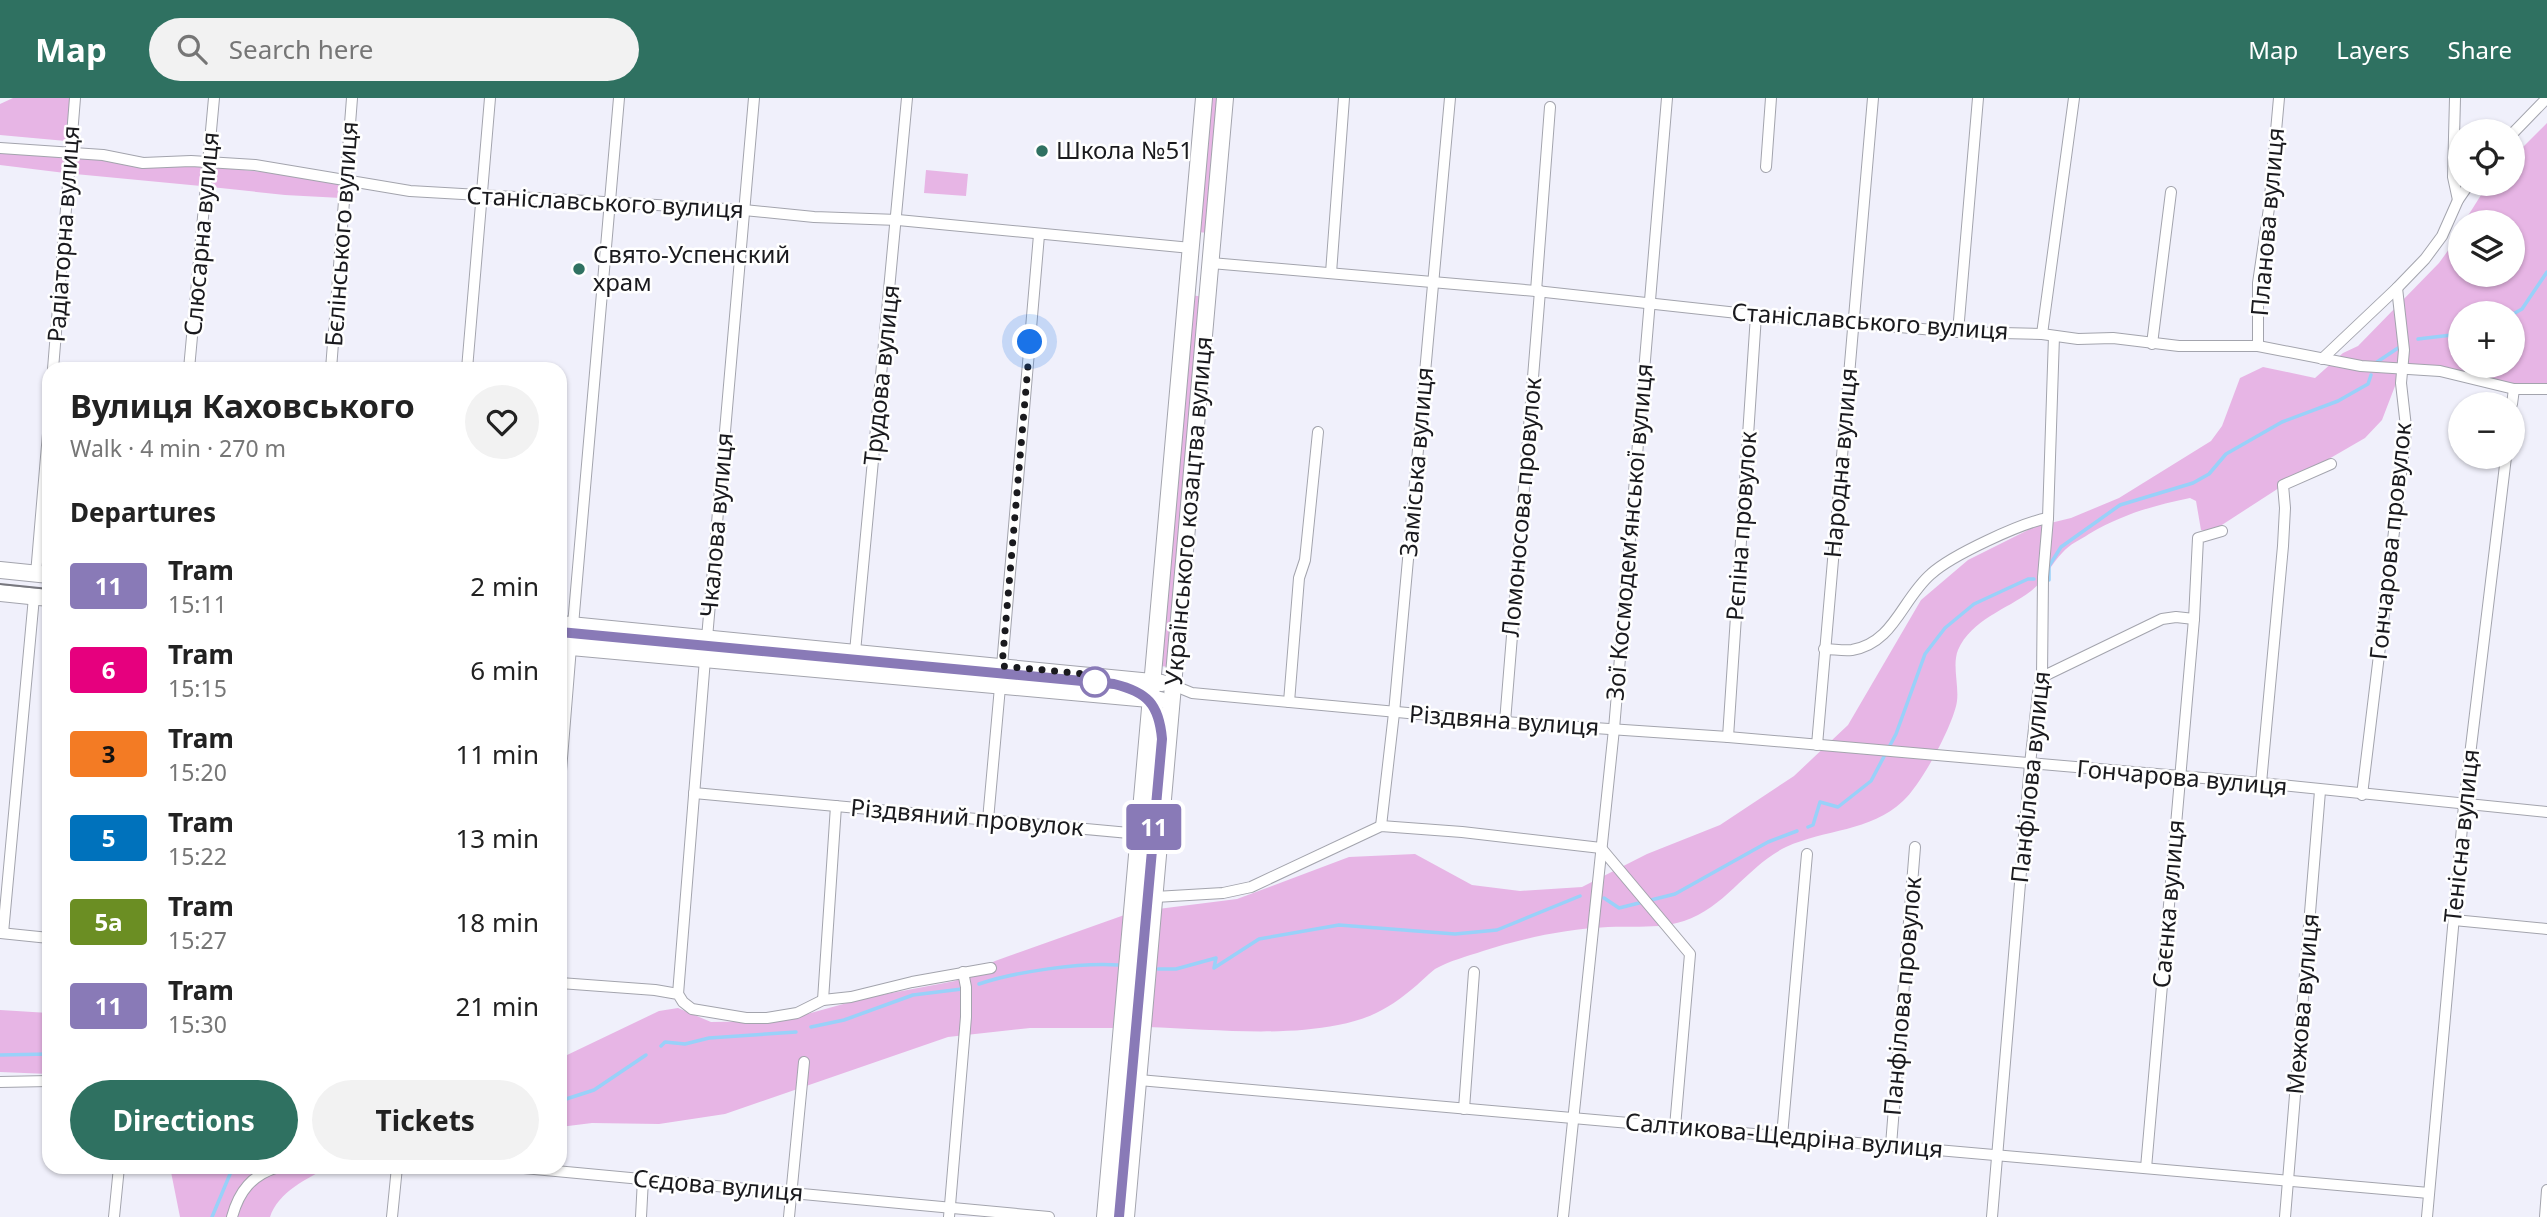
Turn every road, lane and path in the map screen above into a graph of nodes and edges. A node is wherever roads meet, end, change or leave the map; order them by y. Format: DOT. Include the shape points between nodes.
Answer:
graph roads {
  1 [pos="75,98"];
  2 [pos="214,98"];
  3 [pos="352,98"];
  4 [pos="490,98"];
  5 [pos="619,98"];
  6 [pos="754,98"];
  7 [pos="907,98"];
  8 [pos="1203,98"];
  9 [pos="1225,98"];
  10 [pos="1344,98"];
  11 [pos="1450,98"];
  12 [pos="1667,98"];
  13 [pos="1772,98"];
  14 [pos="1873,98"];
  15 [pos="1978,98"];
  16 [pos="2074,98"];
  17 [pos="2279,98"];
  18 [pos="2455,98"];
  19 [pos="2547,98"];
  20 [pos="1550,107"];
  21 [pos="2525,121"];
  22 [pos="0,148"];
  23 [pos="69,153"];
  24 [pos="208,162"];
  25 [pos="1766,167"];
  26 [pos="346,182"];
  27 [pos="2171,192"];
  28 [pos="483,195"];
  29 [pos="2461,196"];
  30 [pos="2458,200"];
  31 [pos="610,203"];
  32 [pos="744,210"];
  33 [pos="898,220"];
  34 [pos="1039,235"];
  35 [pos="1190,254"];
  36 [pos="1211,256"];
  37 [pos="1331,274"];
  38 [pos="1433,282"];
  39 [pos="2397,288"];
  40 [pos="1538,291"];
  41 [pos="1648,303"];
  42 [pos="1756,315"];
  43 [pos="1854,323"];
  44 [pos="1958,332"];
  45 [pos="2042,334"];
  46 [pos="2054,336"];
  47 [pos="2152,344"];
  48 [pos="2258,346"];
  49 [pos="2322,359"];
  50 [pos="54,362"];
  51 [pos="190,362"];
  52 [pos="332,362"];
  53 [pos="468,362"];
  54 [pos="2403,370"];
  55 [pos="2514,389"];
  56 [pos="2547,389"];
  57 [pos="2514,392"];
  58 [pos="1318,432"];
  59 [pos="2331,464"];
  60 [pos="2505,469"];
  61 [pos="2048,518"];
  62 [pos="2222,531"];
  63 [pos="0,570"];
  64 [pos="42,574"];
  65 [pos="0,593"];
  66 [pos="42,597"];
  67 [pos="2194,619"];
  68 [pos="567,624"];
  69 [pos="707,638"];
  70 [pos="567,646"];
  71 [pos="1825,649"];
  72 [pos="855,652"];
  73 [pos="705,659"];
  74 [pos="1002,666"];
  75 [pos="2042,677"];
  76 [pos="1153,680"];
  77 [pos="1000,687"];
  78 [pos="1174,692"];
  79 [pos="1152,701"];
  80 [pos="1289,702"];
  81 [pos="1394,713"];
  82 [pos="1504,722"];
  83 [pos="1614,729"];
  84 [pos="1728,737"];
  85 [pos="1817,745"];
  86 [pos="2030,764"];
  87 [pos="2180,777"];
  88 [pos="2261,783"];
  89 [pos="2320,791"];
  90 [pos="694,793"];
  91 [pos="2362,795"];
  92 [pos="2464,804"];
  93 [pos="836,806"];
  94 [pos="2547,813"];
  95 [pos="988,820"];
  96 [pos="1381,826"];
  97 [pos="1140,834"];
  98 [pos="1915,847"];
  99 [pos="1601,848"];
  100 [pos="1807,854"];
  101 [pos="1155,897"];
  102 [pos="2454,920"];
  103 [pos="2547,929"];
  104 [pos="1,933"];
  105 [pos="42,937"];
  106 [pos="991,968"];
  107 [pos="963,972"];
  108 [pos="1474,972"];
  109 [pos="567,984"];
  110 [pos="678,994"];
  111 [pos="823,1000"];
  112 [pos="804,1062"];
  113 [pos="1139,1080"];
  114 [pos="42,1081"];
  115 [pos="0,1082"];
  116 [pos="1464,1109"];
  117 [pos="1572,1118"];
  118 [pos="1675,1127"];
  119 [pos="1782,1136"];
  120 [pos="1891,1145"];
  121 [pos="1998,1154"];
  122 [pos="2146,1168"];
  123 [pos="567,1172"];
  124 [pos="118,1174"];
  125 [pos="260,1174"];
  126 [pos="396,1174"];
  127 [pos="643,1179"];
  128 [pos="2288,1181"];
  129 [pos="2547,1190"];
  130 [pos="2430,1192"];
  131 [pos="791,1193"];
  132 [pos="950,1213"];
  133 [pos="114,1217"];
  134 [pos="232,1217"];
  135 [pos="392,1217"];
  136 [pos="641,1217"];
  137 [pos="789,1217"];
  138 [pos="1049,1217"];
  139 [pos="1105,1217"];
  140 [pos="1126,1217"];
  141 [pos="1563,1217"];
  142 [pos="1992,1217"];
  143 [pos="2286,1217"];
  144 [pos="2427,1217"];
  145 [pos="2544,1217"];
  1 -- 23 [label="street, Радіаторна вулиця"];
  2 -- 24 [label="street, Слюсарна вулиця"];
  3 -- 26 [label="street, Бєлінського вулиця"];
  4 -- 28 [label="street"];
  5 -- 31 [label="street"];
  6 -- 32 [label="street, Чкалова вулиця"];
  7 -- 33 [label="street, Трудова вулиця"];
  8 -- 35 [label="street, Українського козацтва вулиця"];
  9 -- 36 [label="street, Українського козацтва вулиця"];
  10 -- 37 [label="street"];
  11 -- 38 [label="street, Заміська вулиця"];
  12 -- 41 [label="street, Зої Космодем’янської вулиця"];
  13 -- 25 [label="street"];
  14 -- 43 [label="street, Народна вулиця"];
  15 -- 44 [label="street"];
  16 -- 45 [label="street"];
  17 -- 48 [label="street, Планова вулиця" via="2258,283"];
  18 -- 30 [label="street" via="2453,177"];
  19 -- 21 [label="street"];
  20 -- 40 [label="street, Ломоносова провулок"];
  22 -- 23 [label="street, Станіславського вулиця"];
  23 -- 24 [label="street, Станіславського вулиця" via="143,163"];
  23 -- 50 [label="street, Радіаторна вулиця"];
  24 -- 26 [label="street, Станіславського вулиця" via="254,165"];
  24 -- 51 [label="street, Слюсарна вулиця"];
  26 -- 28 [label="street, Станіславського вулиця"];
  26 -- 52 [label="street, Бєлінського вулиця"];
  27 -- 47 [label="street"];
  28 -- 31 [label="street, Станіславського вулиця"];
  28 -- 53 [label="street"];
  29 -- 30 [label="street"];
  30 -- 39 [label="street" via="2442,236"];
  31 -- 32 [label="street, Станіславського вулиця"];
  31 -- 68 [label="street"];
  32 -- 33 [label="street, Станіславського вулиця"];
  32 -- 69 [label="street, Чкалова вулиця"];
  33 -- 34 [label="street, Станіславського вулиця"];
  33 -- 72 [label="street, Трудова вулиця"];
  34 -- 35 [label="street, Станіславського вулиця"];
  34 -- 74 [label="street"];
  35 -- 36 [label="street, Станіславського вулиця"];
  35 -- 76 [label="street, Українського козацтва вулиця"];
  36 -- 37 [label="street, Станіславського вулиця"];
  36 -- 78 [label="street, Українського козацтва вулиця"];
  37 -- 38 [label="street, Станіславського вулиця"];
  38 -- 40 [label="street, Станіславського вулиця"];
  38 -- 81 [label="street, Заміська вулиця"];
  39 -- 49 [label="street"];
  39 -- 54 [label="street, Гончарова провулок"];
  40 -- 41 [label="street, Станіславського вулиця"];
  40 -- 82 [label="street, Ломоносова провулок"];
  41 -- 42 [label="street, Станіславського вулиця"];
  41 -- 83 [label="street, Зої Космодем’янської вулиця"];
  42 -- 43 [label="street, Станіславського вулиця"];
  42 -- 84 [label="street, Рєпіна провулок"];
  43 -- 44 [label="street, Станіславського вулиця"];
  43 -- 71 [label="street, Народна вулиця"];
  44 -- 45 [label="street, Станіславського вулиця"];
  45 -- 46 [label="street, Станіславського вулиця"];
  46 -- 47 [label="street, Станіславського вулиця"];
  46 -- 61 [label="street, Панфілова вулиця"];
  47 -- 48 [label="street, Станіславського вулиця"];
  48 -- 49 [label="street, Станіславського вулиця"];
  49 -- 54 [label="street, Станіславського вулиця"];
  54 -- 55 [label="street, Станіславського вулиця" via="2440,371"];
  54 -- 91 [label="street, Гончарова провулок" via="2405,442"];
  55 -- 56 [label="street, Станіславського вулиця"];
  55 -- 57 [label="street"];
  58 -- 80 [label="street"];
  59 -- 88 [label="street" via="2283,485 2283,546"];
  60 -- 92 [label="street, Тенісна вулиця"];
  61 -- 71 [label="street" via="1993,540 1931,574 1884,637 1853,650"];
  61 -- 75 [label="street, Панфілова вулиця"];
  62 -- 67 [label="street, Саєнка вулиця" via="2197,538"];
  63 -- 64 [label="street"];
  65 -- 66 [label="street"];
  66 -- 104 [label="street"];
  67 -- 75 [label="street" via="2162,619"];
  67 -- 87 [label="street, Саєнка вулиця"];
  68 -- 69 [label="street, Різдвяна вулиця"];
  69 -- 72 [label="street, Різдвяна вулиця"];
  69 -- 73 [label="street, Чкалова вулиця"];
  70 -- 73 [label="street, Різдвяна вулиця"];
  71 -- 85 [label="street, Народна вулиця"];
  72 -- 74 [label="street, Різдвяна вулиця"];
  73 -- 77 [label="street, Різдвяна вулиця"];
  73 -- 90 [label="street, Чкалова вулиця"];
  74 -- 76 [label="street, Різдвяна вулиця"];
  74 -- 77 [label="street"];
  75 -- 86 [label="street, Панфілова вулиця"];
  76 -- 78 [label="street, Різдвяна вулиця"];
  76 -- 79 [label="street, Українського козацтва вулиця"];
  77 -- 79 [label="street, Різдвяна вулиця"];
  77 -- 95 [label="street"];
  78 -- 79 [label="street, Різдвяна вулиця"];
  78 -- 80 [label="street, Різдвяна вулиця"];
  78 -- 101 [label="street, Українського козацтва вулиця"];
  79 -- 97 [label="street, Українського козацтва вулиця"];
  80 -- 81 [label="street, Різдвяна вулиця"];
  81 -- 82 [label="street, Різдвяна вулиця"];
  81 -- 96 [label="street, Заміська вулиця"];
  82 -- 83 [label="street, Різдвяна вулиця"];
  83 -- 84 [label="street, Різдвяна вулиця"];
  83 -- 99 [label="street, Зої Космодем’янської вулиця"];
  84 -- 85 [label="street, Різдвяна вулиця"];
  85 -- 86 [label="street, Гончарова вулиця"];
  86 -- 87 [label="street, Гончарова вулиця"];
  86 -- 121 [label="street, Панфілова вулиця"];
  87 -- 88 [label="street, Гончарова вулиця"];
  87 -- 122 [label="street, Саєнка вулиця"];
  88 -- 89 [label="street, Гончарова вулиця"];
  89 -- 91 [label="street, Гончарова вулиця"];
  89 -- 128 [label="street, Межова вулиця"];
  90 -- 93 [label="street, Різдвяний провулок"];
  90 -- 110 [label="street, Чкалова вулиця"];
  91 -- 92 [label="street, Гончарова вулиця"];
  92 -- 94 [label="street, Гончарова вулиця"];
  92 -- 102 [label="street, Тенісна вулиця"];
  93 -- 95 [label="street, Різдвяний провулок"];
  93 -- 111 [label="street, Різдвяний провулок"];
  95 -- 97 [label="street, Різдвяний провулок"];
  96 -- 99 [label="street"];
  96 -- 101 [label="street" via="1251,887"];
  97 -- 139 [label="street, Українського козацтва вулиця"];
  98 -- 120 [label="street, Панфілова провулок"];
  99 -- 117 [label="street, Зої Космодем’янської вулиця"];
  99 -- 118 [label="street" via="1690,954"];
  100 -- 119 [label="street"];
  101 -- 113 [label="street, Українського козацтва вулиця"];
  102 -- 103 [label="street"];
  102 -- 130 [label="street, Тенісна вулиця"];
  104 -- 105 [label="street"];
  106 -- 107 [label="street"];
  107 -- 111 [label="street"];
  107 -- 132 [label="street" via="966,1017"];
  108 -- 116 [label="street"];
  109 -- 110 [label="street"];
  110 -- 111 [label="street" via="692,1009 746,1018 797,1013"];
  112 -- 131 [label="street"];
  113 -- 116 [label="street, Салтикова-Щедріна вулиця"];
  113 -- 140 [label="street, Українського козацтва вулиця"];
  114 -- 115 [label="street"];
  116 -- 117 [label="street, Салтикова-Щедріна вулиця"];
  117 -- 118 [label="street, Салтикова-Щедріна вулиця"];
  117 -- 141 [label="street, Зої Космодем’янської вулиця"];
  118 -- 119 [label="street, Салтикова-Щедріна вулиця"];
  119 -- 120 [label="street, Салтикова-Щедріна вулиця"];
  120 -- 121 [label="street, Салтикова-Щедріна вулиця"];
  121 -- 122 [label="street, Салтикова-Щедріна вулиця"];
  121 -- 142 [label="street, Панфілова вулиця"];
  122 -- 128 [label="street, Салтикова-Щедріна вулиця"];
  123 -- 127 [label="street, Сєдова вулиця"];
  124 -- 133 [label="street"];
  125 -- 134 [label="street" via="239,1195"];
  126 -- 135 [label="street"];
  127 -- 131 [label="street, Сєдова вулиця"];
  127 -- 136 [label="street"];
  128 -- 130 [label="street, Салтикова-Щедріна вулиця"];
  128 -- 143 [label="street, Межова вулиця"];
  129 -- 145 [label="street"];
  130 -- 144 [label="street, Тенісна вулиця"];
  131 -- 132 [label="street, Сєдова вулиця"];
  131 -- 137 [label="street"];
  132 -- 138 [label="street, Сєдова вулиця"];
}
